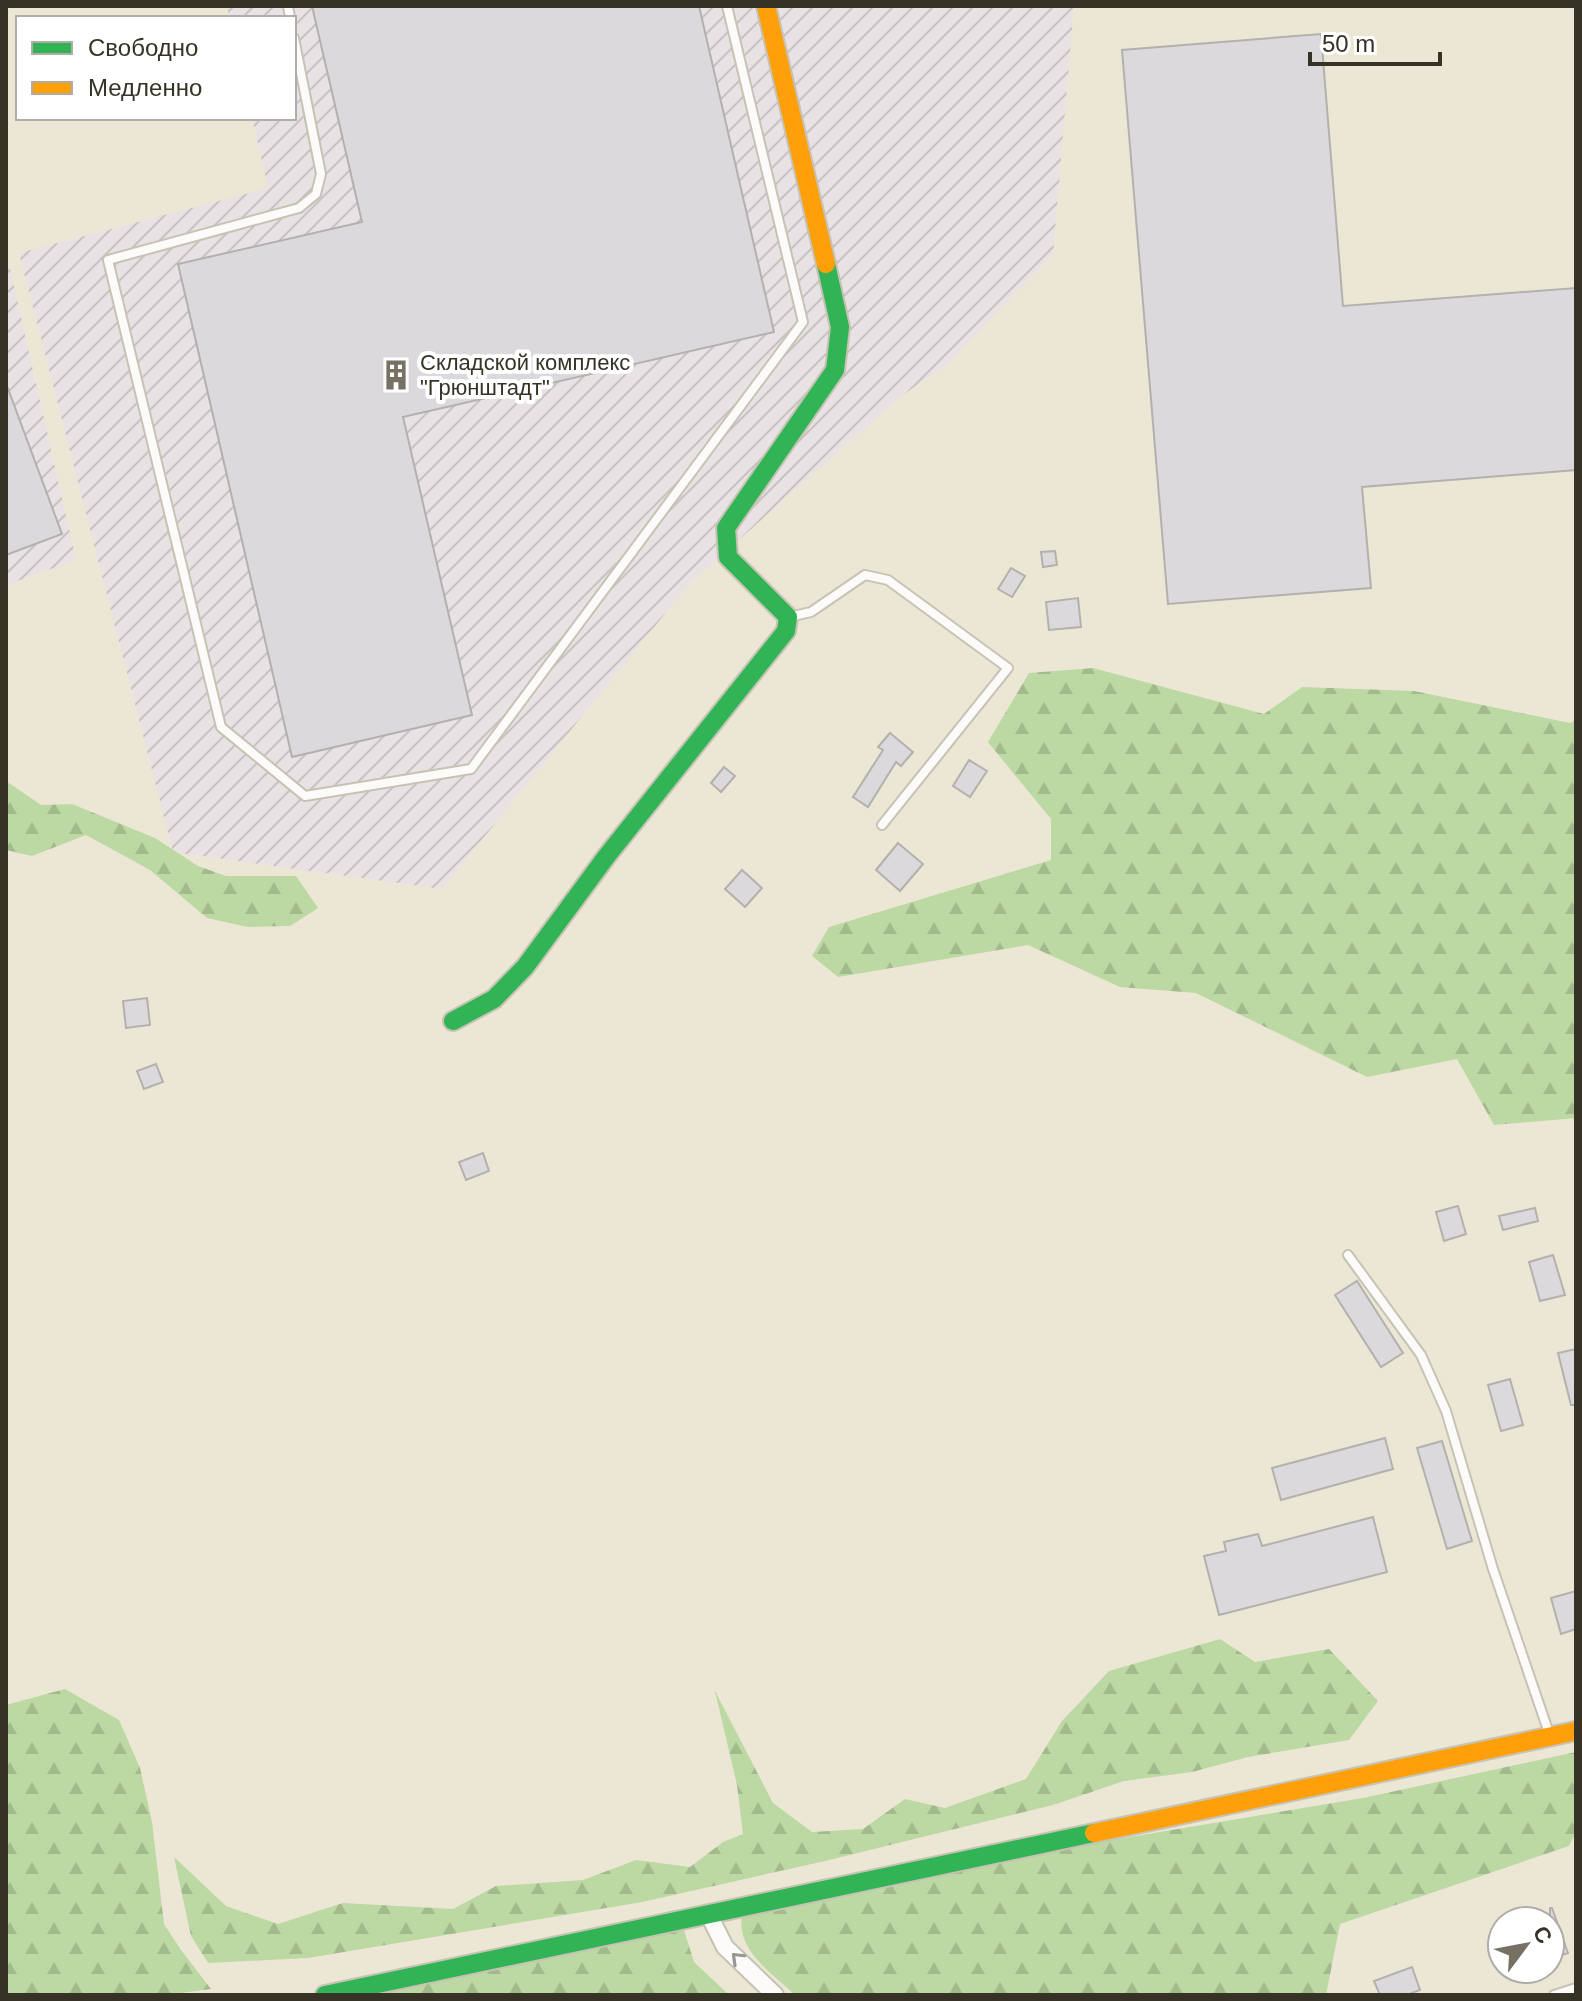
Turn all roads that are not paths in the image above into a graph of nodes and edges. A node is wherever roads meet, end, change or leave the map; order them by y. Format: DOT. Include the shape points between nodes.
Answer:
graph roads {
  1 [pos="727,6"];
  2 [pos="766,6"];
  3 [pos="296,48"];
  4 [pos="788,617"];
  5 [pos="882,825"];
  6 [pos="453,1021"];
  7 [pos="1348,1255"];
  8 [pos="1576,1731"];
  9 [pos="1550,1736"];
  10 [pos="709,1915"];
  11 [pos="1576,1988"];
  12 [pos="1566,1993"];
  13 [pos="325,1995"];
  14 [pos="775,1995"];
  15 [pos="1554,1995"];
  1 -- 3 [label="lane" via="803,322 471,769 305,796 221,727 108,260 299,208 316,194 321,174"];
  2 -- 4 [label="street" via="840,327 835,370 726,528 728,557"];
  4 -- 5 [label="lane" via="811,612 865,575 888,580 1008,668"];
  4 -- 6 [label="street" via="786,631 525,967 494,999"];
  7 -- 9 [label="lane" via="1421,1355 1446,1411"];
  8 -- 9 [label="street"];
  9 -- 10 [label="street"];
  10 -- 13 [label="street"];
  14 -- 10 [label="street, one-way" via="725,1947"];
  11 -- 12 [label="lane"];
  12 -- 15 [label="lane"];
}
